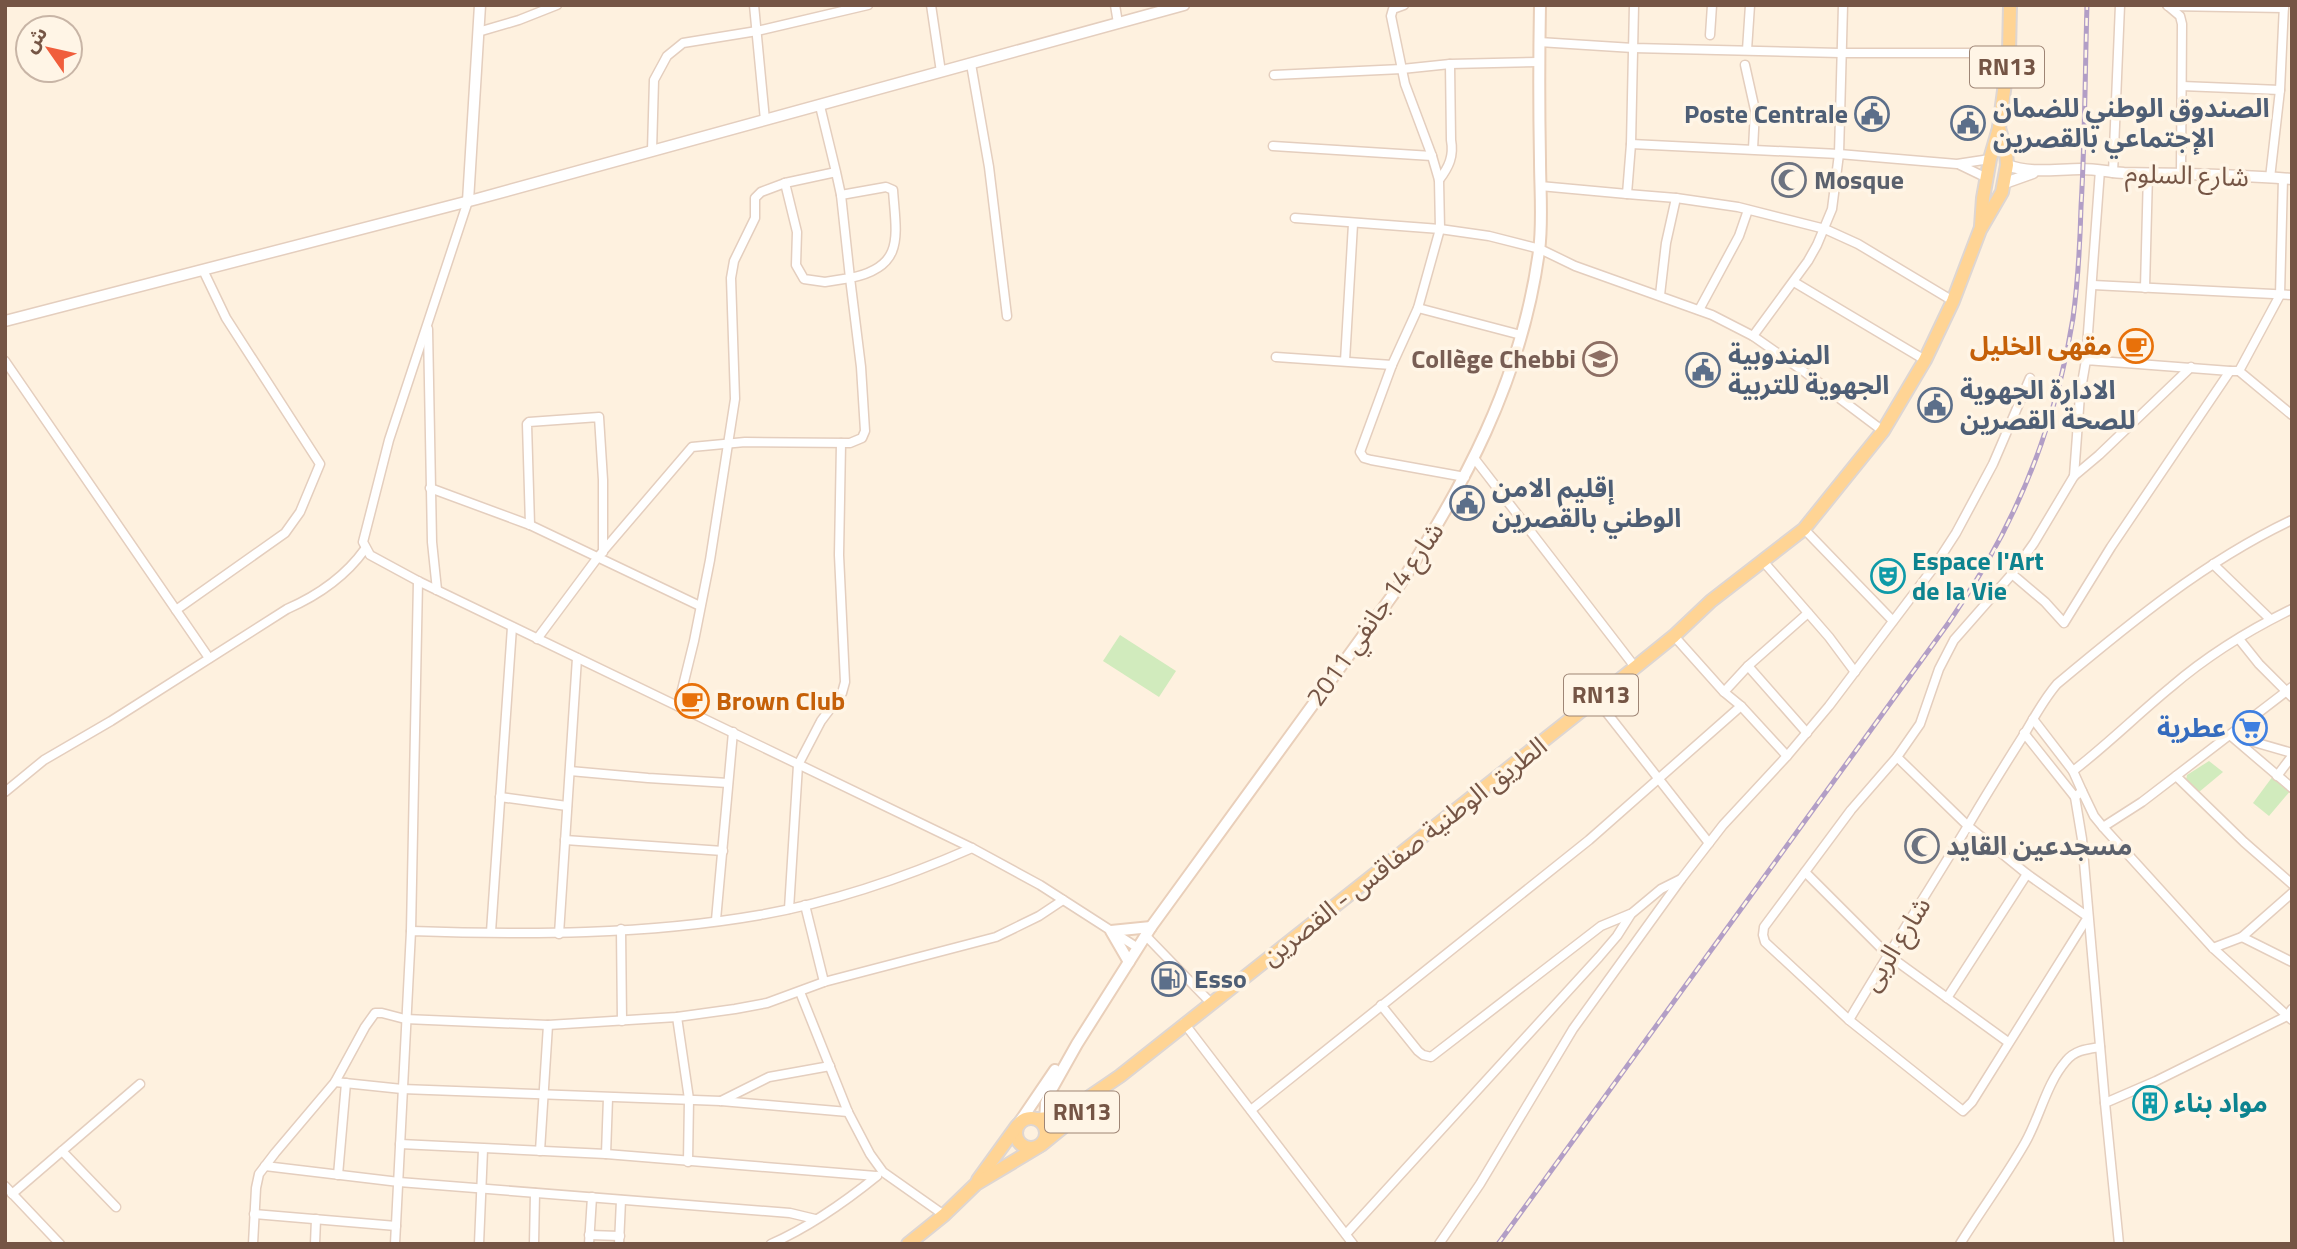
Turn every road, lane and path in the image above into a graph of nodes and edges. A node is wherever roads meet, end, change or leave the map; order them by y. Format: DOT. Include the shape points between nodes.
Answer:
graph roads {
  1 [pos="480,5"];
  2 [pos="557,5"];
  3 [pos="754,5"];
  4 [pos="868,5"];
  5 [pos="931,5"];
  6 [pos="1115,5"];
  7 [pos="1184,5"];
  8 [pos="1404,5"];
  9 [pos="1540,5"];
  10 [pos="1634,5"];
  11 [pos="1712,5"];
  12 [pos="1750,5"];
  13 [pos="1843,5"];
  14 [pos="2010,5"];
  15 [pos="2120,5"];
  16 [pos="2167,5"];
  17 [pos="2284,7"];
  18 [pos="1118,23"];
  19 [pos="478,32"];
  20 [pos="757,32"];
  21 [pos="1710,35"];
  22 [pos="1539,42"];
  23 [pos="1633,48"];
  24 [pos="1747,50"];
  25 [pos="1840,53"];
  26 [pos="2009,53"];
  27 [pos="1539,62"];
  28 [pos="971,64"];
  29 [pos="1450,64"];
  30 [pos="1745,65"];
  31 [pos="1402,69"];
  32 [pos="942,72"];
  33 [pos="1274,75"];
  34 [pos="2182,86"];
  35 [pos="2280,90"];
  36 [pos="820,106"];
  37 [pos="765,120"];
  38 [pos="1999,128"];
  39 [pos="1631,144"];
  40 [pos="1273,146"];
  41 [pos="1753,149"];
  42 [pos="652,151"];
  43 [pos="1839,153"];
  44 [pos="1432,156"];
  45 [pos="1990,159"];
  46 [pos="1957,164"];
  47 [pos="2007,165"];
  48 [pos="2100,170"];
  49 [pos="2040,171"];
  50 [pos="836,172"];
  51 [pos="2113,173"];
  52 [pos="2148,173"];
  53 [pos="2181,173"];
  54 [pos="2270,177"];
  55 [pos="2289,177"];
  56 [pos="1987,178"];
  57 [pos="1438,180"];
  58 [pos="785,183"];
  59 [pos="2005,183"];
  60 [pos="1540,187"];
  61 [pos="1627,194"];
  62 [pos="841,195"];
  63 [pos="1676,198"];
  64 [pos="468,201"];
  65 [pos="1748,209"];
  66 [pos="1295,218"];
  67 [pos="1353,224"];
  68 [pos="1982,228"];
  69 [pos="1440,229"];
  70 [pos="1825,229"];
  71 [pos="1540,249"];
  72 [pos="203,270"];
  73 [pos="850,278"];
  74 [pos="1794,282"];
  75 [pos="2093,285"];
  76 [pos="2145,288"];
  77 [pos="2280,295"];
  78 [pos="2292,295"];
  79 [pos="1660,296"];
  80 [pos="1953,301"];
  81 [pos="1418,308"];
  82 [pos="1699,310"];
  83 [pos="1007,316"];
  84 [pos="5,321"];
  85 [pos="428,322"];
  86 [pos="1521,335"];
  87 [pos="1753,337"];
  88 [pos="1276,357"];
  89 [pos="1925,360"];
  90 [pos="2086,360"];
  91 [pos="5,361"];
  92 [pos="1345,361"];
  93 [pos="1392,365"];
  94 [pos="2191,367"];
  95 [pos="2235,371"];
  96 [pos="2030,378"];
  97 [pos="2292,415"];
  98 [pos="1883,431"];
  99 [pos="727,443"];
  100 [pos="841,443"];
  101 [pos="1474,458"];
  102 [pos="2074,476"];
  103 [pos="1465,477"];
  104 [pos="430,488"];
  105 [pos="2292,520"];
  106 [pos="530,525"];
  107 [pos="1804,530"];
  108 [pos="365,549"];
  109 [pos="600,555"];
  110 [pos="1762,559"];
  111 [pos="2213,564"];
  112 [pos="2012,574"];
  113 [pos="418,581"];
  114 [pos="437,590"];
  115 [pos="700,606"];
  116 [pos="2292,609"];
  117 [pos="176,610"];
  118 [pos="1808,613"];
  119 [pos="2270,619"];
  120 [pos="1893,621"];
  121 [pos="512,627"];
  122 [pos="1674,636"];
  123 [pos="537,639"];
  124 [pos="2239,639"];
  125 [pos="209,658"];
  126 [pos="577,658"];
  127 [pos="1748,666"];
  128 [pos="1635,667"];
  129 [pos="1855,672"];
  130 [pos="1724,692"];
  131 [pos="2290,692"];
  132 [pos="1596,699"];
  133 [pos="678,706"];
  134 [pos="1741,706"];
  135 [pos="2033,719"];
  136 [pos="733,732"];
  137 [pos="1807,733"];
  138 [pos="2024,733"];
  139 [pos="2230,735"];
  140 [pos="2292,755"];
  141 [pos="1787,756"];
  142 [pos="1897,757"];
  143 [pos="798,765"];
  144 [pos="570,771"];
  145 [pos="2073,771"];
  146 [pos="2176,776"];
  147 [pos="2277,776"];
  148 [pos="1657,779"];
  149 [pos="728,783"];
  150 [pos="2292,788"];
  151 [pos="5,792"];
  152 [pos="2078,794"];
  153 [pos="500,797"];
  154 [pos="567,806"];
  155 [pos="1968,826"];
  156 [pos="2102,827"];
  157 [pos="565,841"];
  158 [pos="1709,843"];
  159 [pos="972,848"];
  160 [pos="723,851"];
  161 [pos="1805,872"];
  162 [pos="2027,874"];
  163 [pos="1682,878"];
  164 [pos="2292,884"];
  165 [pos="2292,893"];
  166 [pos="1063,900"];
  167 [pos="805,905"];
  168 [pos="789,909"];
  169 [pos="1631,914"];
  170 [pos="2088,917"];
  171 [pos="716,920"];
  172 [pos="621,929"];
  173 [pos="1111,930"];
  174 [pos="411,931"];
  175 [pos="491,932"];
  176 [pos="1149,932"];
  177 [pos="559,933"];
  178 [pos="2242,937"];
  179 [pos="1138,948"];
  180 [pos="2213,948"];
  181 [pos="1888,955"];
  182 [pos="1129,962"];
  183 [pos="2292,962"];
  184 [pos="824,982"];
  185 [pos="800,992"];
  186 [pos="1947,998"];
  187 [pos="1211,1003"];
  188 [pos="1381,1005"];
  189 [pos="2290,1015"];
  190 [pos="677,1017"];
  191 [pos="405,1019"];
  192 [pos="1849,1020"];
  193 [pos="622,1021"];
  194 [pos="1184,1023"];
  195 [pos="548,1025"];
  196 [pos="2008,1042"];
  197 [pos="1077,1044"];
  198 [pos="2100,1048"];
  199 [pos="830,1066"];
  200 [pos="1120,1076"];
  201 [pos="335,1082"];
  202 [pos="346,1083"];
  203 [pos="140,1084"];
  204 [pos="402,1089"];
  205 [pos="544,1095"];
  206 [pos="608,1098"];
  207 [pos="689,1099"];
  208 [pos="721,1101"];
  209 [pos="2105,1103"];
  210 [pos="1251,1110"];
  211 [pos="848,1112"];
  212 [pos="1043,1121"];
  213 [pos="1019,1123"];
  214 [pos="400,1144"];
  215 [pos="1041,1145"];
  216 [pos="484,1149"];
  217 [pos="62,1151"];
  218 [pos="540,1151"];
  219 [pos="606,1154"];
  220 [pos="688,1162"];
  221 [pos="265,1166"];
  222 [pos="880,1174"];
  223 [pos="338,1175"];
  224 [pos="399,1182"];
  225 [pos="976,1184"];
  226 [pos="5,1186"];
  227 [pos="482,1189"];
  228 [pos="535,1193"];
  229 [pos="12,1194"];
  230 [pos="592,1197"];
  231 [pos="621,1200"];
  232 [pos="116,1207"];
  233 [pos="254,1214"];
  234 [pos="944,1214"];
  235 [pos="316,1219"];
  236 [pos="816,1219"];
  237 [pos="396,1226"];
  238 [pos="1346,1234"];
  239 [pos="589,1239"];
  240 [pos="620,1240"];
  241 [pos="60,1244"];
  242 [pos="253,1244"];
  243 [pos="315,1244"];
  244 [pos="395,1244"];
  245 [pos="478,1244"];
  246 [pos="534,1244"];
  247 [pos="771,1244"];
  248 [pos="908,1244"];
  249 [pos="1353,1244"];
  250 [pos="1439,1244"];
  251 [pos="1960,1244"];
  252 [pos="2119,1244"];
  1 -- 19 [label="street"];
  2 -- 19 [label="street"];
  3 -- 20 [label="street"];
  4 -- 20 [label="street"];
  5 -- 32 [label="street"];
  6 -- 18 [label="street"];
  7 -- 18 [label="street"];
  8 -- 31 [label="street" via="1393,9 1391,16"];
  9 -- 22 [label="main road, شارع 14 جانفي 2011"];
  10 -- 23 [label="street"];
  11 -- 21 [label="street"];
  12 -- 24 [label="street"];
  13 -- 25 [label="street"];
  14 -- 26 [label="main road, الطريق الوطنية صفاقس - القصرين / RN13"];
  15 -- 51 [label="street"];
  16 -- 17 [label="street"];
  16 -- 34 [label="street" via="2182,20"];
  17 -- 35 [label="street"];
  18 -- 28 [label="street"];
  19 -- 64 [label="street"];
  20 -- 37 [label="street"];
  20 -- 42 [label="street" via="683,43 667,56 654,80"];
  22 -- 23 [label="street"];
  22 -- 27 [label="main road, شارع 14 جانفي 2011"];
  23 -- 24 [label="street"];
  23 -- 39 [label="street"];
  24 -- 25 [label="street"];
  25 -- 26 [label="street"];
  25 -- 43 [label="street"];
  26 -- 38 [label="main road, الطريق الوطنية صفاقس - القصرين / RN13"];
  27 -- 29 [label="street"];
  27 -- 60 [label="main road, شارع 14 جانفي 2011"];
  28 -- 32 [label="street"];
  28 -- 83 [label="street"];
  29 -- 31 [label="street"];
  29 -- 57 [label="street" via="1451,160"];
  30 -- 41 [label="street" via="1755,110"];
  31 -- 33 [label="street"];
  31 -- 44 [label="street"];
  32 -- 36 [label="street"];
  34 -- 35 [label="street"];
  34 -- 53 [label="street"];
  35 -- 54 [label="street"];
  36 -- 37 [label="street"];
  36 -- 50 [label="street"];
  37 -- 42 [label="street"];
  38 -- 45 [label="main road, الطريق الوطنية صفاقس - القصرين"];
  38 -- 47 [label="main road, الطريق الوطنية صفاقس - القصرين"];
  39 -- 41 [label="street"];
  39 -- 61 [label="street"];
  40 -- 44 [label="street"];
  41 -- 43 [label="street"];
  42 -- 64 [label="street"];
  43 -- 46 [label="street"];
  43 -- 70 [label="street"];
  44 -- 57 [label="street"];
  45 -- 46 [label="street"];
  45 -- 47 [label="main road"];
  45 -- 56 [label="main road, الطريق الوطنية صفاقس - القصرين"];
  46 -- 56 [label="street"];
  47 -- 49 [label="street, شارع السلوم"];
  47 -- 59 [label="main road, الطريق الوطنية صفاقس - القصرين"];
  48 -- 49 [label="street, شارع السلوم"];
  48 -- 51 [label="street, شارع السلوم"];
  48 -- 75 [label="street"];
  49 -- 59 [label="street, شارع السلوم"];
  50 -- 58 [label="street"];
  50 -- 62 [label="street"];
  51 -- 52 [label="street, شارع السلوم"];
  52 -- 53 [label="street, شارع السلوم"];
  52 -- 76 [label="street"];
  53 -- 54 [label="street, شارع السلوم"];
  54 -- 55 [label="street, شارع السلوم"];
  55 -- 77 [label="street"];
  56 -- 59 [label="main road"];
  56 -- 68 [label="main road, الطريق الوطنية صفاقس - القصرين"];
  57 -- 69 [label="street"];
  58 -- 73 [label="street" via="797,232 799,275 825,282"];
  58 -- 99 [label="street" via="755,198 755,218 734,261 735,399"];
  59 -- 68 [label="main road, الطريق الوطنية صفاقس - القصرين"];
  60 -- 61 [label="street"];
  60 -- 71 [label="main road, شارع 14 جانفي 2011"];
  61 -- 63 [label="street"];
  62 -- 73 [label="street"];
  62 -- 73 [label="street" via="886,187 893,190 893,252 866,275"];
  63 -- 65 [label="street"];
  63 -- 79 [label="street"];
  64 -- 72 [label="street"];
  64 -- 85 [label="street"];
  65 -- 70 [label="street"];
  65 -- 82 [label="street" via="1739,236"];
  66 -- 67 [label="street"];
  67 -- 69 [label="street"];
  67 -- 92 [label="street"];
  68 -- 80 [label="main road, الطريق الوطنية صفاقس - القصرين / RN13"];
  69 -- 71 [label="street"];
  69 -- 81 [label="street"];
  70 -- 74 [label="street"];
  70 -- 80 [label="street"];
  71 -- 79 [label="street"];
  71 -- 86 [label="main road, شارع 14 جانفي 2011"];
  72 -- 84 [label="street"];
  72 -- 117 [label="street" via="226,318 320,464 300,512 285,533"];
  73 -- 100 [label="street" via="865,431 858,441"];
  74 -- 87 [label="street"];
  74 -- 89 [label="street"];
  75 -- 76 [label="street"];
  75 -- 90 [label="street"];
  76 -- 77 [label="street"];
  77 -- 78 [label="street"];
  77 -- 95 [label="street"];
  79 -- 82 [label="street"];
  80 -- 89 [label="main road, الطريق الوطنية صفاقس - القصرين / RN13"];
  81 -- 86 [label="street"];
  81 -- 93 [label="street"];
  82 -- 87 [label="street"];
  85 -- 104 [label="street"];
  85 -- 108 [label="street" via="389,440"];
  86 -- 101 [label="main road, شارع 14 جانفي 2011"];
  87 -- 98 [label="street"];
  88 -- 92 [label="street"];
  89 -- 98 [label="main road, الطريق الوطنية صفاقس - القصرين / RN13"];
  90 -- 94 [label="street"];
  90 -- 102 [label="street"];
  91 -- 117 [label="street"];
  92 -- 93 [label="street"];
  93 -- 103 [label="street" via="1360,452 1371,460"];
  94 -- 95 [label="street"];
  94 -- 102 [label="street"];
  95 -- 97 [label="street"];
  95 -- 112 [label="street" via="2111,547 2064,623"];
  96 -- 120 [label="street" via="1977,496 1934,567"];
  98 -- 107 [label="main road, الطريق الوطنية صفاقس - القصرين / RN13"];
  99 -- 100 [label="street"];
  99 -- 109 [label="street" via="692,447"];
  99 -- 115 [label="street"];
  100 -- 143 [label="street" via="839,555 845,682"];
  101 -- 103 [label="main road, شارع 14 جانفي 2011"];
  101 -- 128 [label="street"];
  102 -- 112 [label="street"];
  103 -- 176 [label="main road, شارع 14 جانفي 2011" via="1392,596"];
  104 -- 106 [label="street"];
  104 -- 114 [label="street"];
  105 -- 111 [label="street, شارع الربى"];
  106 -- 109 [label="street"];
  106 -- 109 [label="street" via="527,424 599,417 603,480"];
  107 -- 110 [label="main road, الطريق الوطنية صفاقس - القصرين / RN13"];
  107 -- 120 [label="street"];
  108 -- 113 [label="street"];
  108 -- 125 [label="street" via="316,595 287,608"];
  109 -- 115 [label="street"];
  109 -- 123 [label="street"];
  110 -- 118 [label="street"];
  110 -- 122 [label="main road, الطريق الوطنية صفاقس - القصرين / RN13"];
  111 -- 119 [label="street"];
  111 -- 135 [label="street, شارع الربى" via="2057,684"];
  112 -- 142 [label="street" via="1954,640 1920,724"];
  113 -- 114 [label="street"];
  113 -- 174 [label="street"];
  114 -- 121 [label="street"];
  115 -- 133 [label="street"];
  116 -- 119 [label="street"];
  117 -- 125 [label="street"];
  118 -- 127 [label="street"];
  118 -- 129 [label="street"];
  119 -- 124 [label="street"];
  120 -- 129 [label="street"];
  121 -- 123 [label="street"];
  121 -- 153 [label="street"];
  122 -- 128 [label="main road, الطريق الوطنية صفاقس - القصرين / RN13"];
  122 -- 130 [label="street"];
  123 -- 126 [label="street"];
  124 -- 131 [label="street"];
  124 -- 145 [label="street" via="2171,686"];
  125 -- 151 [label="street" via="44,760"];
  126 -- 133 [label="street"];
  126 -- 144 [label="street"];
  127 -- 130 [label="street"];
  127 -- 137 [label="street"];
  128 -- 132 [label="main road, الطريق الوطنية صفاقس - القصرين / RN13"];
  129 -- 137 [label="street"];
  130 -- 134 [label="street"];
  131 -- 139 [label="street"];
  132 -- 148 [label="street"];
  132 -- 187 [label="main road, الطريق الوطنية صفاقس - القصرين / RN13"];
  133 -- 136 [label="street"];
  134 -- 141 [label="street"];
  134 -- 148 [label="street"];
  135 -- 138 [label="street, شارع الربى"];
  135 -- 145 [label="street"];
  136 -- 143 [label="street"];
  136 -- 149 [label="street"];
  137 -- 141 [label="street"];
  138 -- 152 [label="street"];
  138 -- 155 [label="street, شارع الربى"];
  139 -- 140 [label="street"];
  139 -- 146 [label="street"];
  139 -- 147 [label="street"];
  140 -- 147 [label="street"];
  141 -- 158 [label="street"];
  142 -- 155 [label="street"];
  142 -- 161 [label="street"];
  143 -- 159 [label="street"];
  143 -- 168 [label="street"];
  144 -- 149 [label="street"];
  144 -- 154 [label="street"];
  145 -- 152 [label="street"];
  146 -- 156 [label="street"];
  146 -- 164 [label="street"];
  147 -- 150 [label="street"];
  148 -- 158 [label="street"];
  148 -- 188 [label="street" via="1589,840"];
  149 -- 160 [label="street"];
  152 -- 156 [label="street"];
  152 -- 170 [label="street"];
  153 -- 154 [label="street"];
  153 -- 175 [label="street"];
  154 -- 157 [label="street"];
  155 -- 162 [label="street"];
  155 -- 181 [label="street, شارع الربى"];
  156 -- 180 [label="street"];
  157 -- 160 [label="street"];
  157 -- 177 [label="street"];
  158 -- 163 [label="street"];
  159 -- 166 [label="street"];
  159 -- 167 [label="street" via="892,880"];
  160 -- 171 [label="street"];
  161 -- 181 [label="street"];
  161 -- 192 [label="street" via="1764,927 1765,942"];
  162 -- 170 [label="street"];
  162 -- 186 [label="street"];
  163 -- 169 [label="street"];
  163 -- 250 [label="street" via="1573,1030"];
  165 -- 178 [label="street"];
  166 -- 173 [label="street"];
  166 -- 184 [label="street" via="996,937"];
  167 -- 168 [label="street"];
  167 -- 184 [label="street"];
  168 -- 171 [label="street"];
  169 -- 188 [label="street" via="1601,926 1431,1056 1419,1051"];
  169 -- 238 [label="street" via="1599,957"];
  170 -- 196 [label="street, شارع الربى"];
  170 -- 198 [label="street"];
  171 -- 172 [label="street"];
  172 -- 177 [label="street"];
  172 -- 193 [label="street"];
  173 -- 176 [label="main road"];
  173 -- 179 [label="street"];
  173 -- 182 [label="main road"];
  174 -- 175 [label="street"];
  174 -- 191 [label="street"];
  175 -- 177 [label="street"];
  176 -- 179 [label="main road, شارع 14 جانفي 2011"];
  176 -- 187 [label="street"];
  178 -- 180 [label="street"];
  178 -- 183 [label="street"];
  179 -- 182 [label="main road, شارع 14 جانفي 2011"];
  180 -- 189 [label="street"];
  181 -- 186 [label="street"];
  181 -- 192 [label="street, شارع الربى"];
  182 -- 197 [label="main road, شارع 14 جانفي 2011"];
  184 -- 185 [label="street"];
  185 -- 190 [label="street" via="767,1003"];
  185 -- 199 [label="street"];
  186 -- 196 [label="street"];
  187 -- 194 [label="main road, الطريق الوطنية صفاقس - القصرين / RN13"];
  188 -- 210 [label="street"];
  189 -- 209 [label="street"];
  190 -- 193 [label="street"];
  190 -- 207 [label="street"];
  191 -- 195 [label="street"];
  191 -- 201 [label="street" via="375,1013"];
  191 -- 204 [label="street"];
  192 -- 196 [label="street, شارع الربى" via="1963,1111"];
  193 -- 195 [label="street"];
  194 -- 200 [label="main road, الطريق الوطنية صفاقس - القصرين / RN13"];
  194 -- 210 [label="street"];
  195 -- 205 [label="street"];
  197 -- 212 [label="main road, شارع 14 جانفي 2011" via="1050,1092"];
  197 -- 213 [label="main road, شارع 14 جانفي 2011"];
  198 -- 209 [label="street"];
  198 -- 251 [label="street" via="2073,1054 2057,1073 2024,1145"];
  199 -- 208 [label="street" via="769,1077"];
  199 -- 211 [label="street"];
  200 -- 212 [label="main road, الطريق الوطنية صفاقس - القصرين" via="1072,1110"];
  200 -- 215 [label="main road, الطريق الوطنية صفاقس - القصرين / RN13" via="1106,1093"];
  201 -- 202 [label="street"];
  201 -- 221 [label="street"];
  202 -- 204 [label="street"];
  202 -- 223 [label="street"];
  203 -- 217 [label="street"];
  204 -- 205 [label="street"];
  204 -- 214 [label="street"];
  205 -- 206 [label="street"];
  205 -- 218 [label="street"];
  206 -- 207 [label="street"];
  206 -- 219 [label="street"];
  207 -- 208 [label="street"];
  207 -- 220 [label="street"];
  208 -- 211 [label="street"];
  209 -- 252 [label="street"];
  210 -- 238 [label="street"];
  211 -- 222 [label="street"];
  212 -- 213 [label="main road" via="1028,1118"];
  212 -- 215 [label="main road" via="1046,1137"];
  213 -- 215 [label="main road" via="1016,1138 1022,1146 1032,1149"];
  213 -- 225 [label="main road, شارع 14 جانفي 2011"];
  214 -- 216 [label="street"];
  214 -- 224 [label="street"];
  215 -- 225 [label="main road, الطريق الوطنية صفاقس - القصرين / RN13"];
  216 -- 218 [label="street"];
  216 -- 227 [label="street"];
  217 -- 229 [label="street"];
  217 -- 232 [label="street"];
  218 -- 219 [label="street"];
  219 -- 220 [label="street"];
  220 -- 222 [label="street"];
  221 -- 223 [label="street"];
  221 -- 233 [label="street" via="256,1188"];
  222 -- 234 [label="street"];
  222 -- 236 [label="street"];
  223 -- 224 [label="street"];
  224 -- 227 [label="street"];
  224 -- 237 [label="street"];
  225 -- 234 [label="main road, الطريق الوطنية صفاقس - القصرين / RN13"];
  226 -- 229 [label="street"];
  227 -- 228 [label="street"];
  227 -- 245 [label="street"];
  228 -- 230 [label="street"];
  228 -- 246 [label="street"];
  229 -- 241 [label="street"];
  230 -- 231 [label="street"];
  230 -- 239 [label="street"];
  231 -- 236 [label="street"];
  231 -- 240 [label="street"];
  233 -- 235 [label="street"];
  233 -- 242 [label="street"];
  234 -- 248 [label="main road, الطريق الوطنية صفاقس - القصرين / RN13"];
  235 -- 237 [label="street"];
  235 -- 243 [label="street"];
  236 -- 247 [label="street"];
  237 -- 244 [label="street"];
  238 -- 249 [label="street"];
  239 -- 240 [label="street"];
}
